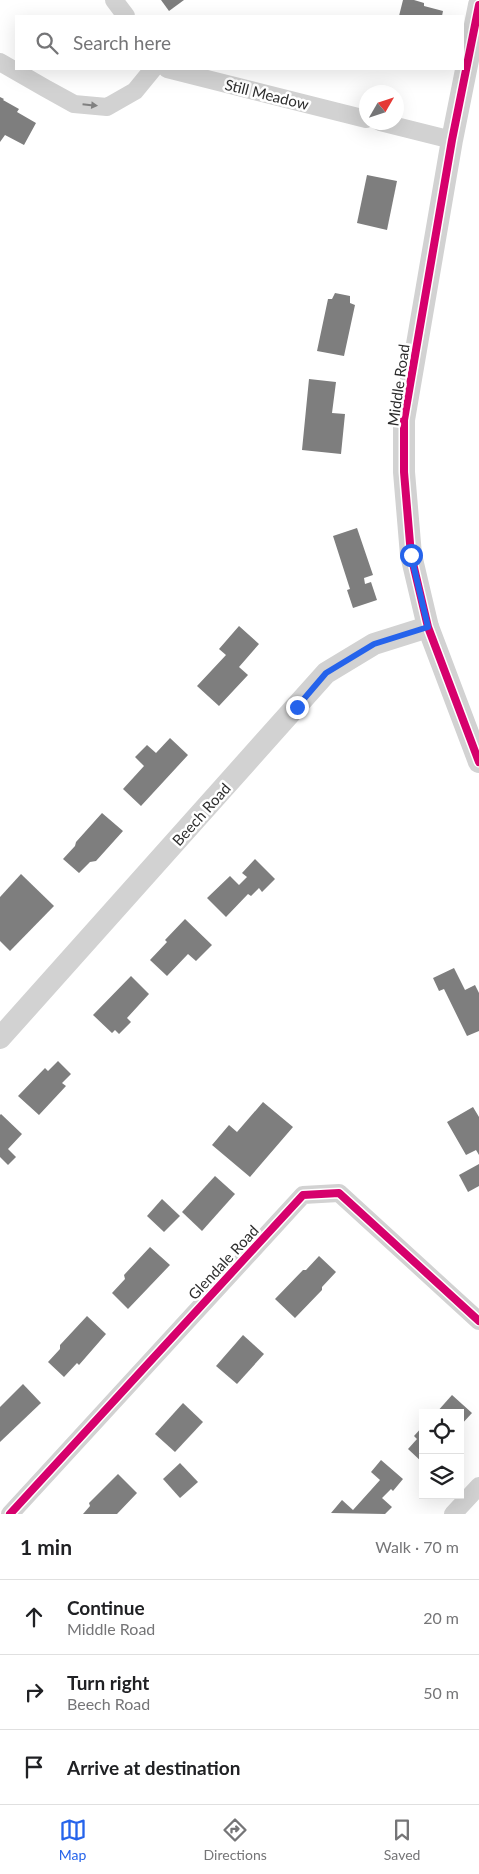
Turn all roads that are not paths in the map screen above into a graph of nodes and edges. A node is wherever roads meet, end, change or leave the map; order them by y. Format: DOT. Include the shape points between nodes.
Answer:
graph roads {
  1 [pos="114,0"];
  2 [pos="479,5"];
  3 [pos="125,15"];
  4 [pos="0,62"];
  5 [pos="152,70"];
  6 [pos="171,70"];
  7 [pos="359,117"];
  8 [pos="404,128"];
  9 [pos="452,140"];
  10 [pos="428,627"];
  11 [pos="479,762"];
  12 [pos="0,1038"];
  13 [pos="479,1321"];
  14 [pos="479,1486"];
  15 [pos="10,1514"];
  16 [pos="453,1514"];
  1 -- 3 [label="street"];
  2 -- 9 [label="street, Middle Road"];
  4 -- 5 [label="street, one-way" via="74,104 107,107 135,91"];
  6 -- 7 [label="street, Still Meadow"];
  8 -- 9 [label="street"];
  9 -- 10 [label="street, Middle Road" via="404,420 404,483 411,555"];
  10 -- 11 [label="street, Middle Road"];
  10 -- 12 [label="street, Beech Road" via="374,644 326,673"];
  13 -- 15 [label="street, Glendale Road" via="339,1193 303,1195"];
  14 -- 16 [label="street"];
}
